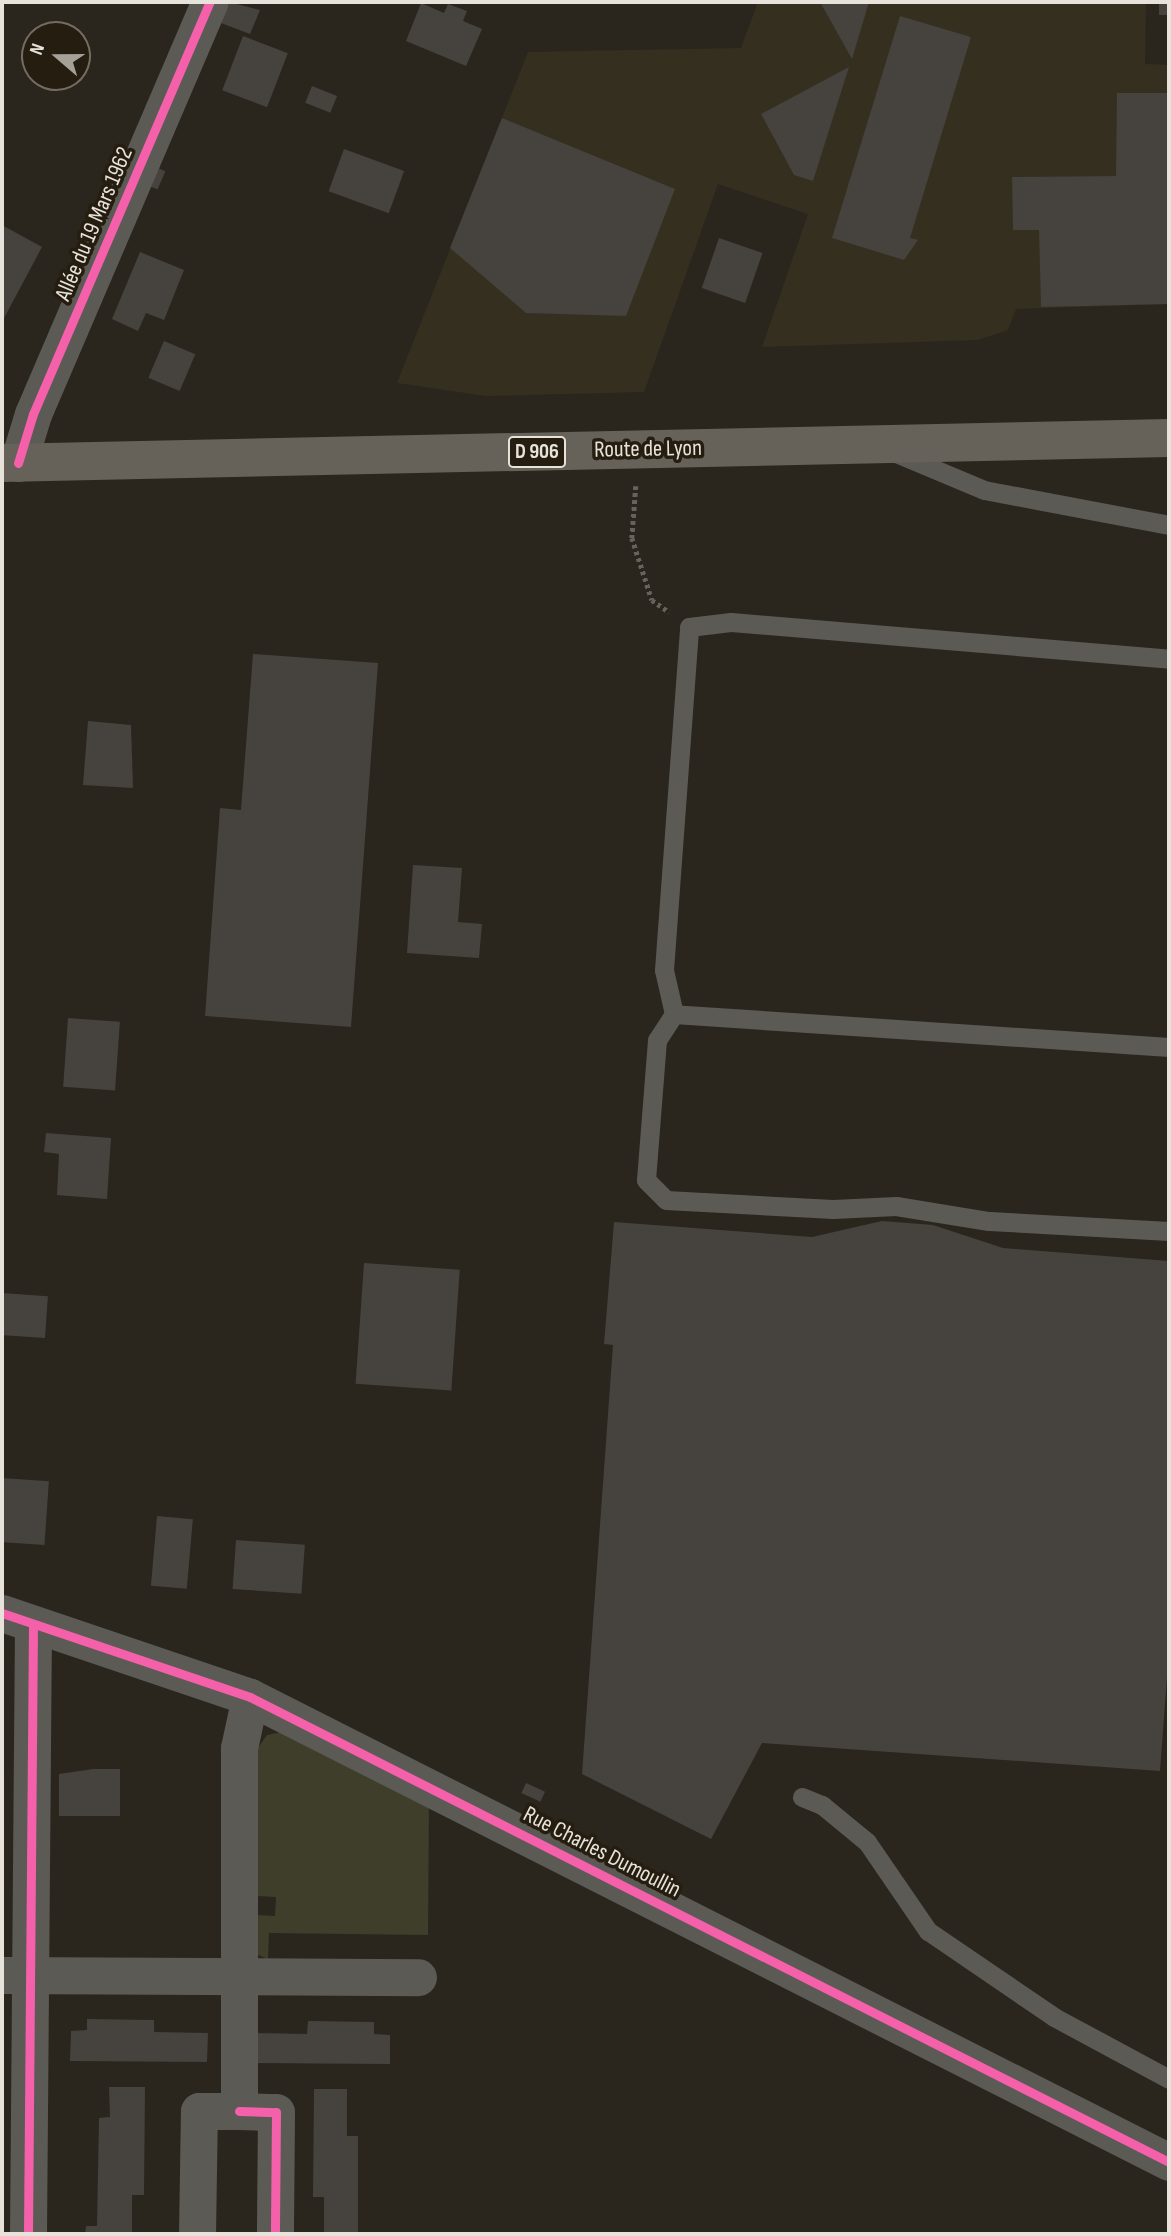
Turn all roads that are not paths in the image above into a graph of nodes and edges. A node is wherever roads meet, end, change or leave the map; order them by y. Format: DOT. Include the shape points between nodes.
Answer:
graph roads {
  1 [pos="210,2"];
  2 [pos="1169,438"];
  3 [pos="876,444"];
  4 [pos="10,463"];
  5 [pos="1169,525"];
  6 [pos="1169,659"];
  7 [pos="674,1014"];
  8 [pos="1169,1047"];
  9 [pos="1169,1231"];
  10 [pos="17,1618"];
  11 [pos="250,1697"];
  12 [pos="802,1797"];
  13 [pos="16,1975"];
  14 [pos="238,1976"];
  15 [pos="418,1977"];
  16 [pos="1169,2079"];
  17 [pos="239,2111"];
  18 [pos="1169,2162"];
  19 [pos="28,2234"];
  20 [pos="197,2234"];
  21 [pos="275,2234"];
  1 -- 4 [label="street, Allée du 19 Mars 1962"];
  2 -- 3 [label="main road, Route de Lyon / D 906"];
  3 -- 4 [label="main road, Route de Lyon / D 906"];
  3 -- 5 [label="lane" via="984,490"];
  6 -- 7 [label="lane" via="731,622 689,627 664,970"];
  7 -- 8 [label="lane"];
  7 -- 9 [label="lane" via="657,1040 654,1063 646,1180 654,1194 811,1209 915,1207 989,1221"];
  10 -- 11 [label="street, Rue Charles Dumoullin"];
  10 -- 13 [label="street"];
  11 -- 14 [label="street" via="239,1748"];
  11 -- 18 [label="street, Rue Charles Dumoullin"];
  12 -- 16 [label="lane" via="822,1805 867,1842 928,1931 1054,2017"];
  13 -- 14 [label="street"];
  13 -- 19 [label="street"];
  14 -- 15 [label="street"];
  14 -- 17 [label="street"];
  17 -- 20 [label="street" via="199,2111"];
  17 -- 21 [label="street" via="276,2112"];
}
